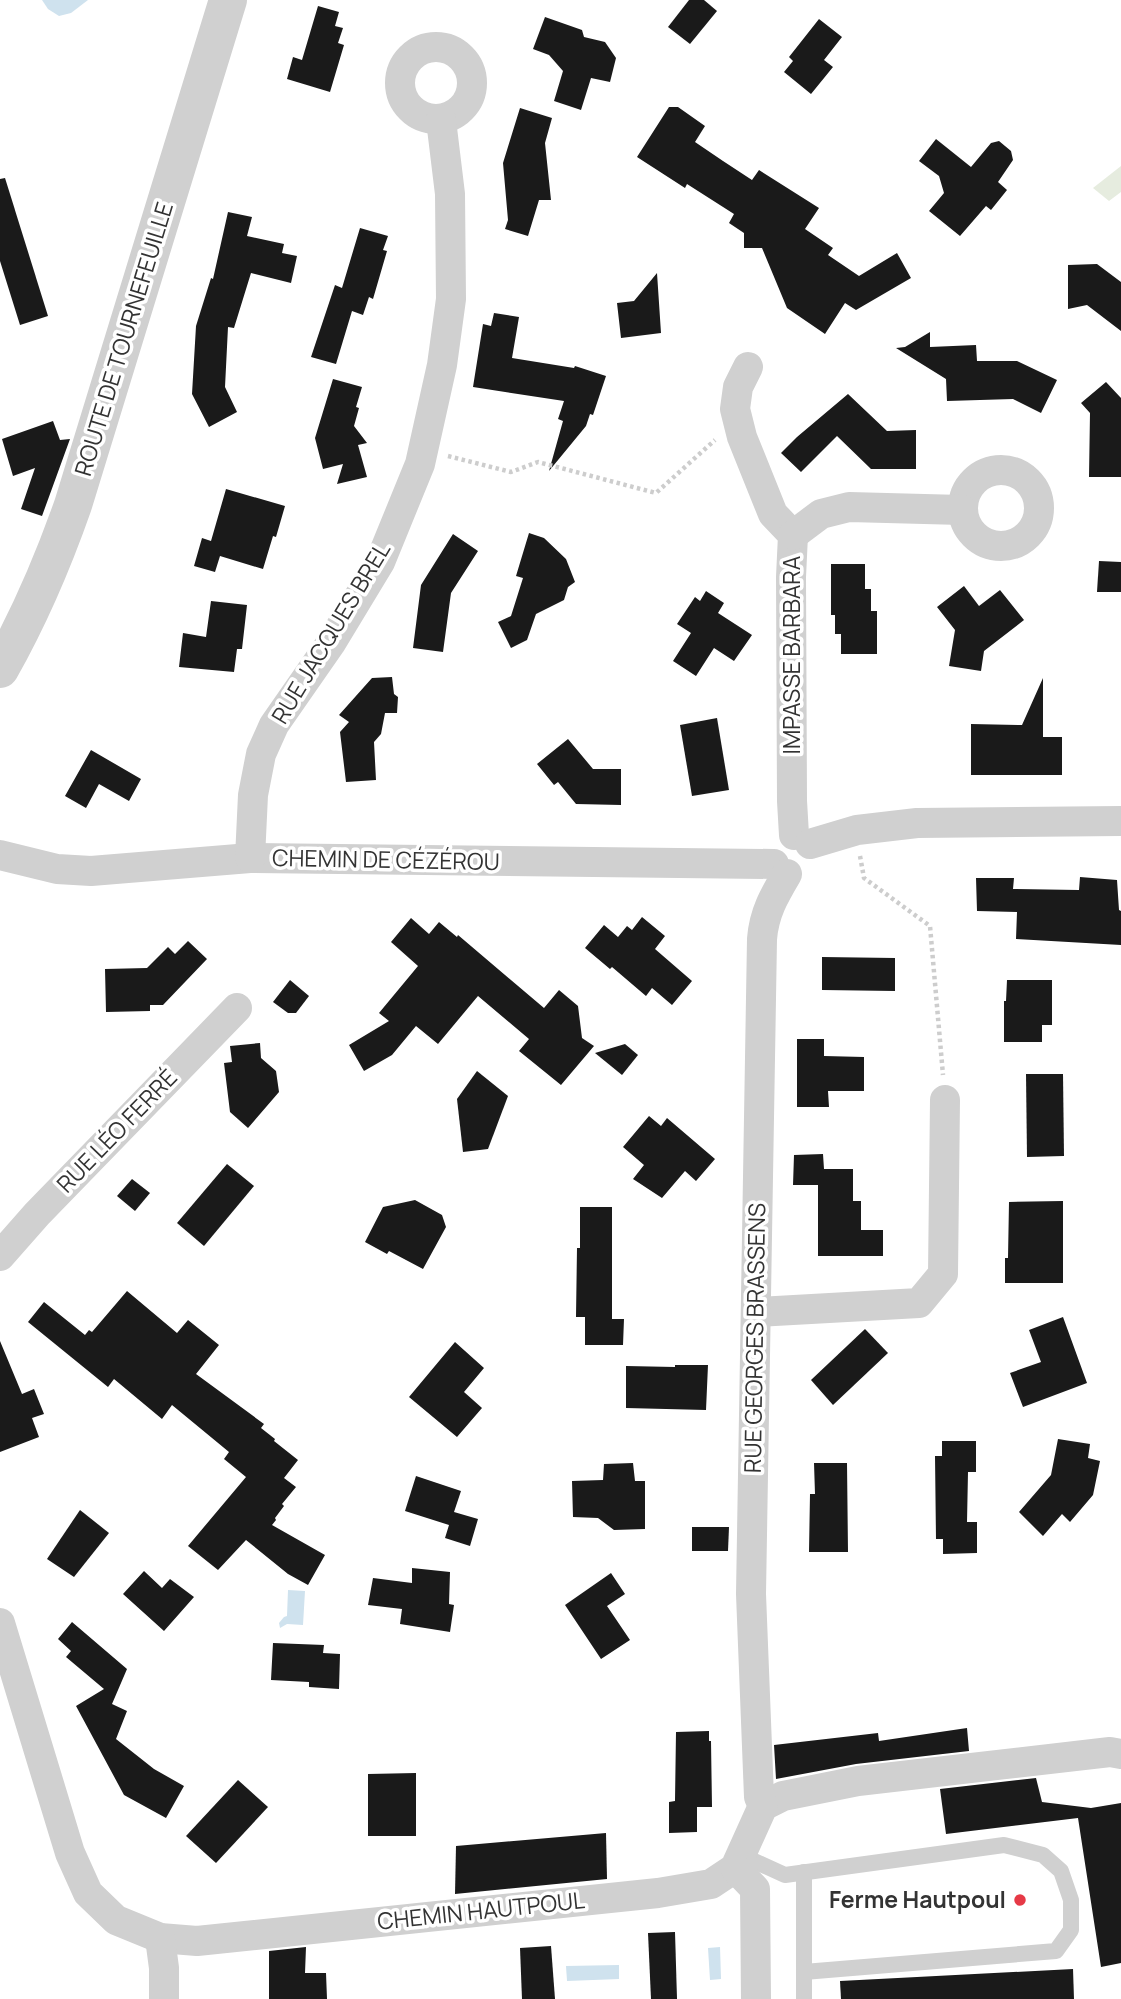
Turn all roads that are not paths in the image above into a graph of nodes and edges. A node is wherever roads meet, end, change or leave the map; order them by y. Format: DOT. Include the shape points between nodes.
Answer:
graph roads {
  1 [pos="228,0"];
  2 [pos="441,120"];
  3 [pos="748,367"];
  4 [pos="962,510"];
  5 [pos="793,535"];
  6 [pos="0,669"];
  7 [pos="1121,821"];
  8 [pos="802,839"];
  9 [pos="0,855"];
  10 [pos="250,859"];
  11 [pos="781,869"];
  12 [pos="237,1008"];
  13 [pos="945,1100"];
  14 [pos="0,1256"];
  15 [pos="756,1312"];
  16 [pos="0,1623"];
  17 [pos="1121,1754"];
  18 [pos="763,1806"];
  19 [pos="738,1862"];
  20 [pos="804,1872"];
  21 [pos="160,1938"];
  22 [pos="804,1972"];
  23 [pos="164,1999"];
  24 [pos="756,1999"];
  25 [pos="804,1999"];
  1 -- 6 [label="street, ROUTE DE TOURNEFEUILLE" via="73,505 43,584"];
  2 -- 10 [label="street, RUE JACQUES BREL" via="450,194 452,299 420,464 380,562 274,725 261,754 253,794"];
  3 -- 5 [label="street, IMPASSE BARBARA" via="738,387 735,409 742,437 773,514"];
  4 -- 5 [label="street" via="849,507 821,514"];
  5 -- 8 [label="street, IMPASSE BARBARA" via="792,801"];
  7 -- 8 [label="street" via="917,823"];
  8 -- 11 [label="street" via="813,850 811,864 800,874"];
  9 -- 10 [label="street, CHEMIN DE CÉZÉROU" via="57,869 91,871"];
  10 -- 11 [label="street, CHEMIN DE CÉZÉROU"];
  11 -- 15 [label="street, RUE GEORGES BRASSENS" via="763,923"];
  12 -- 14 [label="street, RUE LÉO FERRÉ"];
  13 -- 15 [label="street" via="943,1274 919,1303"];
  15 -- 18 [label="street, RUE GEORGES BRASSENS" via="751,1594"];
  16 -- 21 [label="street, CHEMIN HAUTPOUL" via="70,1853 88,1893 116,1920"];
  17 -- 18 [label="street" via="858,1781 783,1796"];
  18 -- 19 [label="street"];
  19 -- 20 [label="lane" via="785,1875"];
  19 -- 21 [label="street, CHEMIN HAUTPOUL" via="711,1884 657,1893 197,1941"];
  19 -- 24 [label="street" via="755,1889"];
  20 -- 22 [label="lane"];
  20 -- 22 [label="lane" via="1004,1845 1043,1855 1061,1871 1070,1900 1070,1930 1056,1951"];
  21 -- 23 [label="street"];
  22 -- 25 [label="lane"];
}
